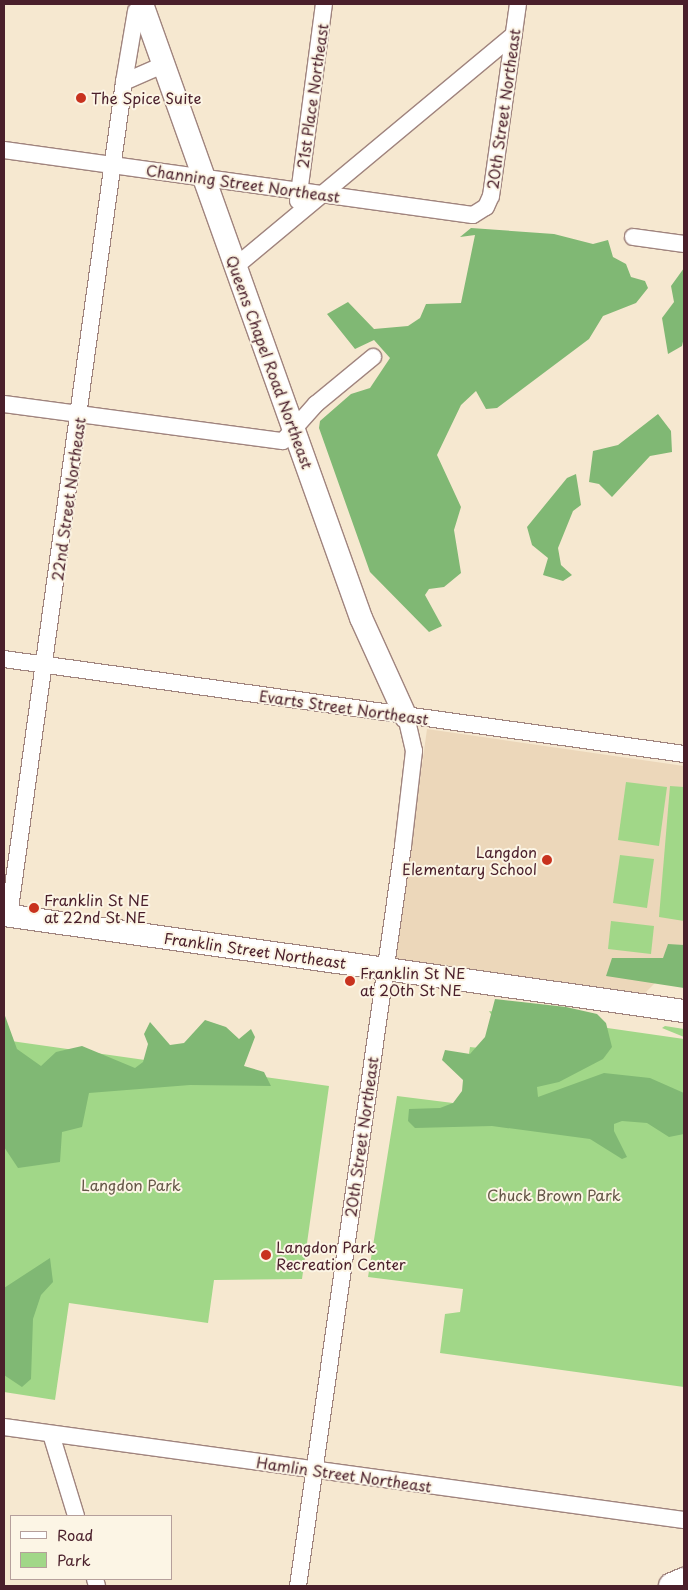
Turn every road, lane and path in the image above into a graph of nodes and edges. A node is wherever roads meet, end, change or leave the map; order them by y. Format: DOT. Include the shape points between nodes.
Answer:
graph roads {
  1 [pos="324,4"];
  2 [pos="518,4"];
  3 [pos="139,8"];
  4 [pos="514,34"];
  5 [pos="164,65"];
  6 [pos="124,82"];
  7 [pos="4,150"];
  8 [pos="115,166"];
  9 [pos="204,178"];
  10 [pos="299,192"];
  11 [pos="326,195"];
  12 [pos="482,212"];
  13 [pos="296,218"];
  14 [pos="633,237"];
  15 [pos="684,244"];
  16 [pos="236,266"];
  17 [pos="373,357"];
  18 [pos="4,404"];
  19 [pos="80,414"];
  20 [pos="295,432"];
  21 [pos="4,659"];
  22 [pos="45,664"];
  23 [pos="406,718"];
  24 [pos="684,754"];
  25 [pos="6,916"];
  26 [pos="384,969"];
  27 [pos="684,1011"];
  28 [pos="4,1427"];
  29 [pos="51,1434"];
  30 [pos="315,1470"];
  31 [pos="76,1515"];
  32 [pos="684,1520"];
  33 [pos="684,1580"];
  34 [pos="298,1586"];
  35 [pos="672,1586"];
  1 -- 10 [label="street, 21st Place Northeast"];
  2 -- 4 [label="street, 20th Street Northeast"];
  3 -- 5 [label="street, Queens Chapel Road Northeast"];
  3 -- 6 [label="street, 22nd Street Northeast"];
  4 -- 11 [label="street"];
  4 -- 12 [label="street, 20th Street Northeast" via="491,196"];
  5 -- 6 [label="street"];
  5 -- 9 [label="street, Queens Chapel Road Northeast"];
  6 -- 8 [label="street, 22nd Street Northeast"];
  7 -- 8 [label="street, Channing Street Northeast"];
  8 -- 9 [label="street, Channing Street Northeast"];
  8 -- 19 [label="street, 22nd Street Northeast"];
  9 -- 10 [label="street, Channing Street Northeast"];
  9 -- 16 [label="street, Queens Chapel Road Northeast"];
  10 -- 11 [label="street, Channing Street Northeast"];
  10 -- 13 [label="street, 21st Place Northeast"];
  11 -- 12 [label="street, Channing Street Northeast" via="473,215"];
  11 -- 13 [label="street"];
  13 -- 16 [label="street"];
  14 -- 15 [label="street"];
  16 -- 20 [label="street, Queens Chapel Road Northeast"];
  17 -- 20 [label="street" via="316,404"];
  18 -- 19 [label="street"];
  19 -- 20 [label="street" via="279,441"];
  19 -- 22 [label="street, 22nd Street Northeast"];
  20 -- 23 [label="street, Queens Chapel Road Northeast" via="361,618"];
  21 -- 22 [label="street, Evarts Street Northeast"];
  22 -- 23 [label="street, Evarts Street Northeast"];
  22 -- 25 [label="street, 22nd Street Northeast"];
  23 -- 24 [label="street, Evarts Street Northeast"];
  23 -- 26 [label="street, 20th Street Northeast" via="414,751"];
  25 -- 26 [label="street, Franklin Street Northeast"];
  26 -- 27 [label="street, Franklin Street Northeast"];
  26 -- 30 [label="street, 20th Street Northeast"];
  28 -- 29 [label="street, Hamlin Street Northeast"];
  29 -- 30 [label="street, Hamlin Street Northeast"];
  29 -- 31 [label="street"];
  30 -- 32 [label="street, Hamlin Street Northeast"];
  30 -- 34 [label="street, 20th Street Northeast"];
  33 -- 35 [label="main road"];
}
